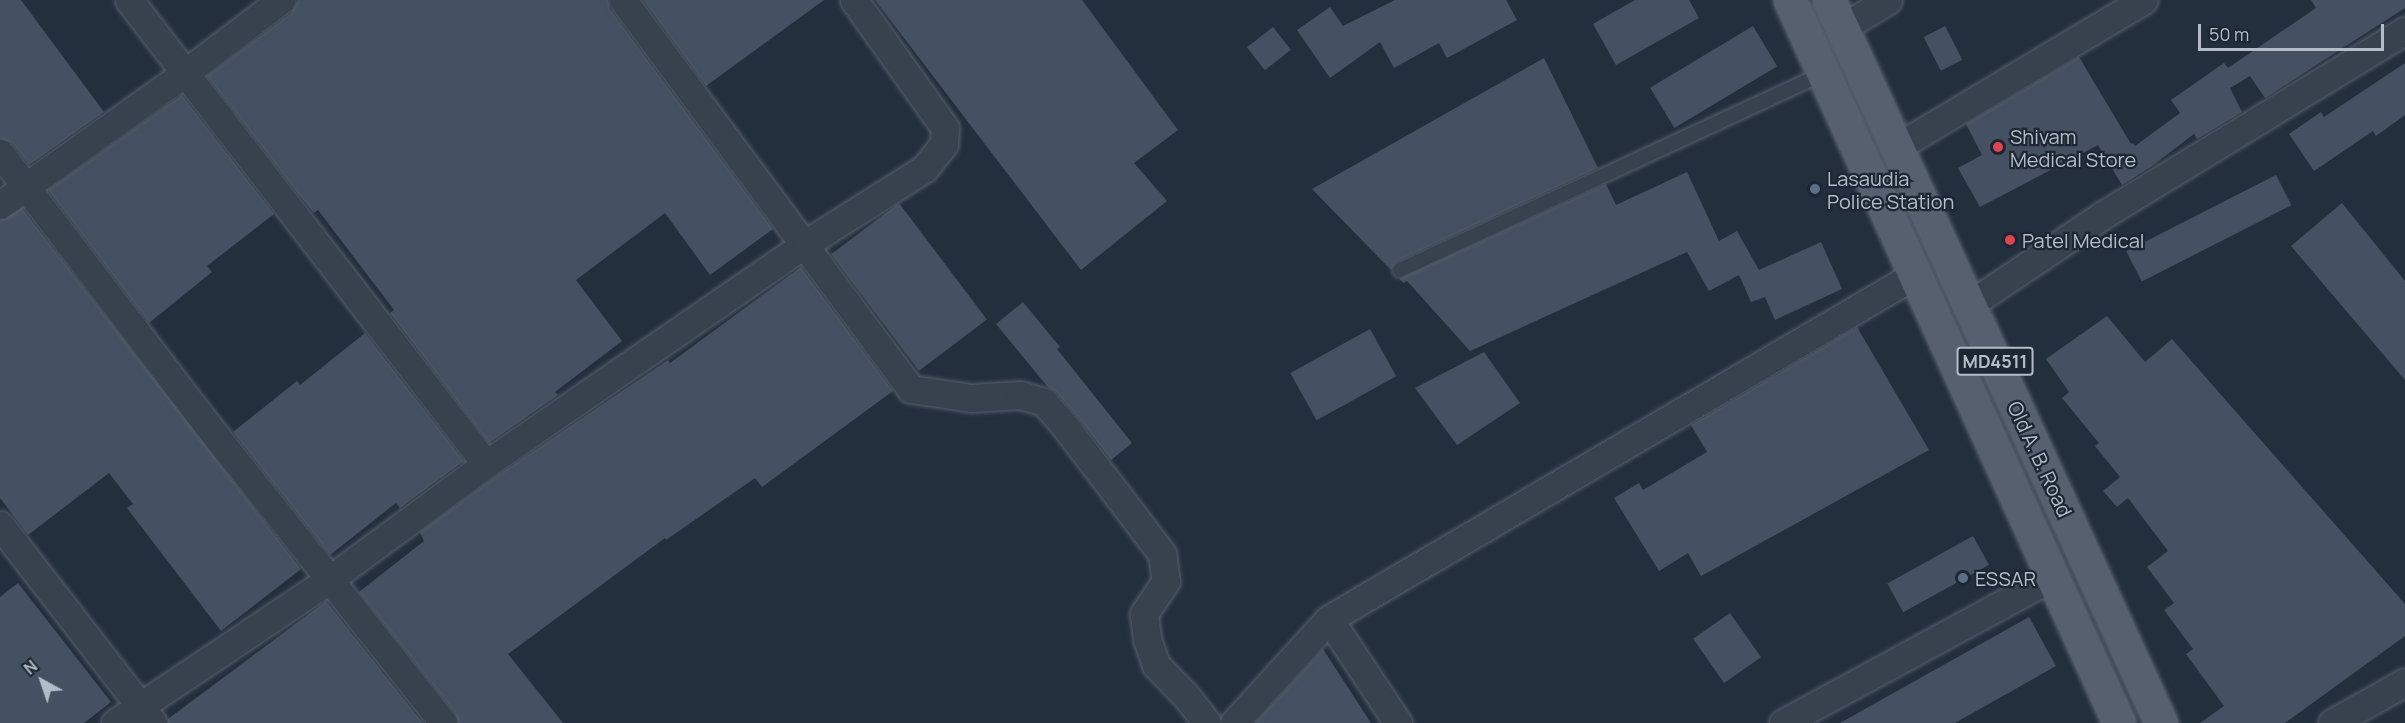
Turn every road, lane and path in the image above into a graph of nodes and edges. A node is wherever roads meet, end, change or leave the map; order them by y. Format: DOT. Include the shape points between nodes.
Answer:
graph roads {
  1 [pos="129,0"];
  2 [pos="281,0"];
  3 [pos="623,0"];
  4 [pos="854,0"];
  5 [pos="1790,0"];
  6 [pos="1888,0"];
  7 [pos="2144,0"];
  8 [pos="1834,15"];
  9 [pos="2405,31"];
  10 [pos="185,73"];
  11 [pos="1824,73"];
  12 [pos="1897,147"];
  13 [pos="0,153"];
  14 [pos="26,186"];
  15 [pos="0,205"];
  16 [pos="805,244"];
  17 [pos="1400,270"];
  18 [pos="1916,274"];
  19 [pos="1969,305"];
  20 [pos="486,464"];
  21 [pos="0,525"];
  22 [pos="2054,576"];
  23 [pos="330,579"];
  24 [pos="1329,619"];
  25 [pos="2405,682"];
  26 [pos="146,714"];
  27 [pos="116,723"];
  28 [pos="443,723"];
  29 [pos="1207,723"];
  30 [pos="1234,723"];
  31 [pos="1398,723"];
  32 [pos="1783,723"];
  33 [pos="2119,723"];
  34 [pos="2161,723"];
  35 [pos="2332,723"];
  1 -- 10 [label="street"];
  2 -- 10 [label="street"];
  3 -- 16 [label="street"];
  4 -- 16 [label="street" via="945,128 944,144 926,168"];
  5 -- 11 [label="main road, Old A. B. Road / MD4511"];
  6 -- 8 [label="street"];
  7 -- 12 [label="street"];
  8 -- 12 [label="main road, Old A. B. Road / MD4511"];
  9 -- 19 [label="street" via="2103,215"];
  10 -- 14 [label="street"];
  10 -- 20 [label="street"];
  11 -- 17 [label="lane"];
  11 -- 18 [label="main road, Old A. B. Road / MD4511"];
  12 -- 19 [label="main road, Old A. B. Road / MD4511"];
  13 -- 14 [label="street"];
  14 -- 15 [label="street"];
  14 -- 23 [label="street"];
  16 -- 20 [label="street"];
  16 -- 29 [label="street" via="911,389 970,398 1020,395 1044,402 1068,430 1162,554 1166,581 1144,614 1147,639 1156,665"];
  18 -- 22 [label="main road, Old A. B. Road / MD4511"];
  18 -- 24 [label="street"];
  19 -- 34 [label="main road, Old A. B. Road / MD4511"];
  20 -- 23 [label="street"];
  21 -- 26 [label="street"];
  22 -- 32 [label="street"];
  22 -- 33 [label="main road, Old A. B. Road / MD4511"];
  23 -- 26 [label="street"];
  23 -- 28 [label="street"];
  24 -- 30 [label="street"];
  24 -- 31 [label="street"];
  25 -- 35 [label="street"];
  26 -- 27 [label="street"];
}
